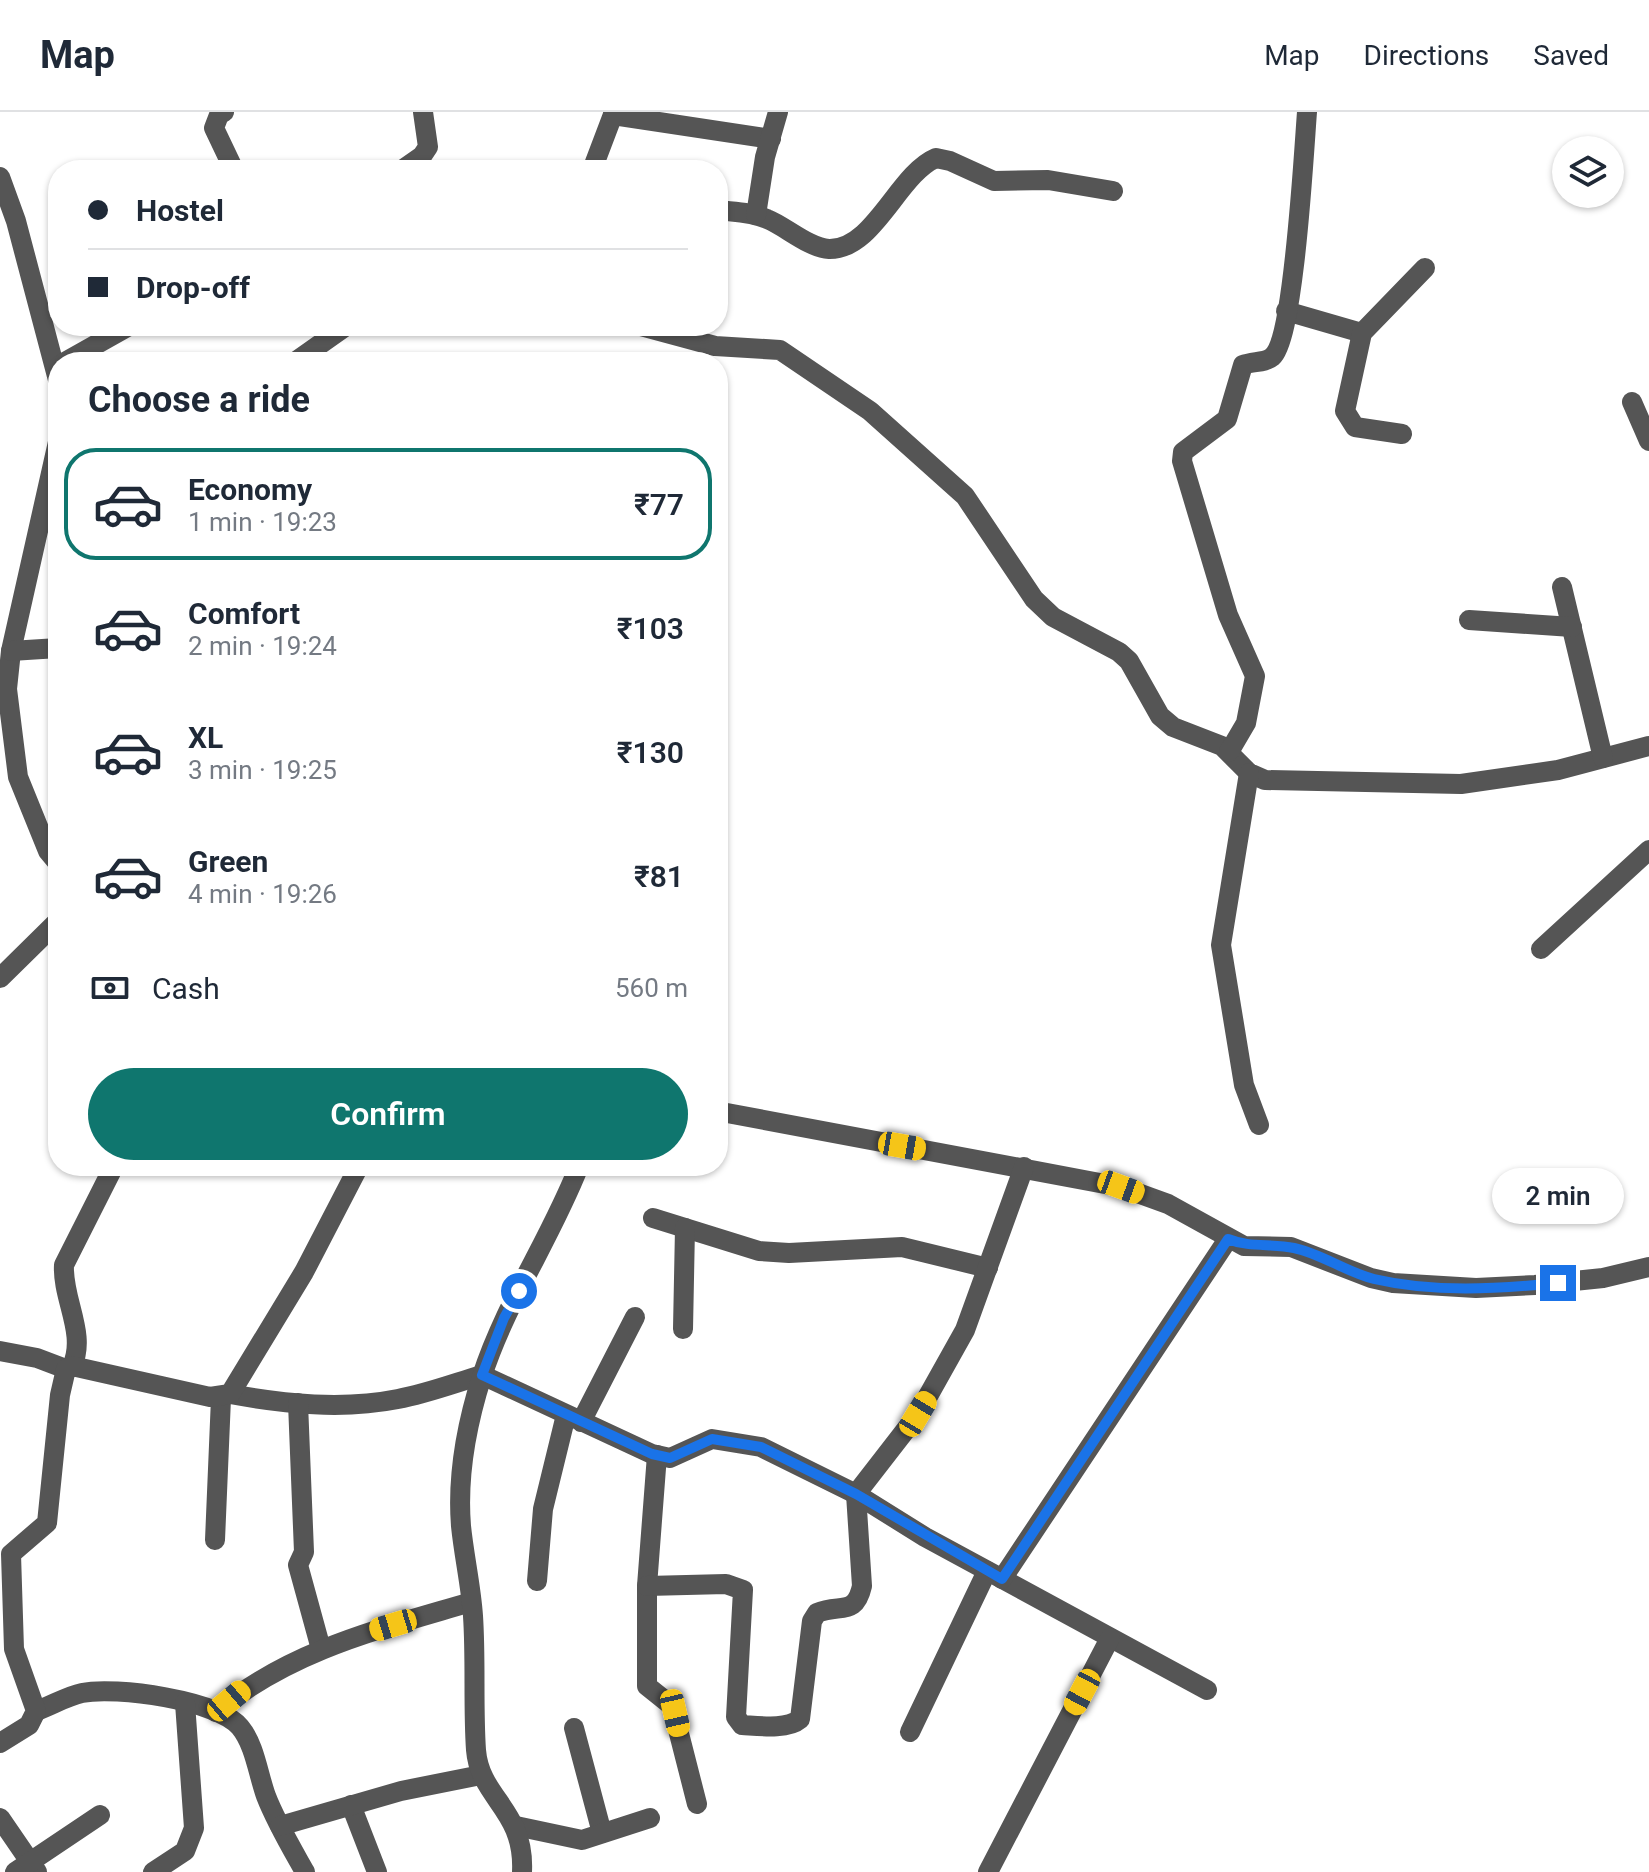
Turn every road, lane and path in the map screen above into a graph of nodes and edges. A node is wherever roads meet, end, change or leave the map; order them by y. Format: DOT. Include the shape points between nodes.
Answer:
graph roads {
  1 [pos="224,112"];
  2 [pos="423,112"];
  3 [pos="778,112"];
  4 [pos="1307,112"];
  5 [pos="614,114"];
  6 [pos="771,139"];
  7 [pos="229,160"];
  8 [pos="413,160"];
  9 [pos="596,160"];
  10 [pos="0,177"];
  11 [pos="1113,191"];
  12 [pos="728,211"];
  13 [pos="756,215"];
  14 [pos="1425,268"];
  15 [pos="1286,311"];
  16 [pos="48,333"];
  17 [pos="1362,333"];
  18 [pos="113,336"];
  19 [pos="333,336"];
  20 [pos="678,336"];
  21 [pos="87,352"];
  22 [pos="312,352"];
  23 [pos="1632,402"];
  24 [pos="1402,434"];
  25 [pos="1649,441"];
  26 [pos="48,518"];
  27 [pos="1562,587"];
  28 [pos="1469,620"];
  29 [pos="1572,627"];
  30 [pos="48,649"];
  31 [pos="11,651"];
  32 [pos="1649,746"];
  33 [pos="1229,752"];
  34 [pos="1603,758"];
  35 [pos="1249,773"];
  36 [pos="1649,850"];
  37 [pos="48,851"];
  38 [pos="48,931"];
  39 [pos="1541,949"];
  40 [pos="0,978"];
  41 [pos="728,1113"];
  42 [pos="1259,1125"];
  43 [pos="1024,1167"];
  44 [pos="108,1176"];
  45 [pos="354,1176"];
  46 [pos="575,1176"];
  47 [pos="653,1218"];
  48 [pos="685,1228"];
  49 [pos="1228,1239"];
  50 [pos="1649,1267"];
  51 [pos="988,1268"];
  52 [pos="635,1317"];
  53 [pos="683,1329"];
  54 [pos="0,1351"];
  55 [pos="69,1367"];
  56 [pos="482,1375"];
  57 [pos="226,1396"];
  58 [pos="298,1403"];
  59 [pos="574,1418"];
  60 [pos="657,1455"];
  61 [pos="856,1494"];
  62 [pos="215,1540"];
  63 [pos="994,1575"];
  64 [pos="537,1581"];
  65 [pos="647,1586"];
  66 [pos="471,1602"];
  67 [pos="1110,1638"];
  68 [pos="7,1649"];
  69 [pos="321,1649"];
  70 [pos="1207,1690"];
  71 [pos="185,1703"];
  72 [pos="36,1711"];
  73 [pos="216,1712"];
  74 [pos="574,1728"];
  75 [pos="910,1732"];
  76 [pos="0,1743"];
  77 [pos="481,1775"];
  78 [pos="697,1804"];
  79 [pos="351,1805"];
  80 [pos="100,1815"];
  81 [pos="0,1818"];
  82 [pos="650,1818"];
  83 [pos="280,1826"];
  84 [pos="516,1826"];
  85 [pos="602,1833"];
  86 [pos="27,1869"];
  87 [pos="153,1872"];
  88 [pos="305,1872"];
  89 [pos="377,1872"];
  90 [pos="522,1872"];
  91 [pos="988,1872"];
  1 -- 7 [label="street" via="214,128"];
  2 -- 8 [label="street" via="428,147"];
  3 -- 6 [label="street"];
  4 -- 15 [label="street"];
  5 -- 6 [label="street"];
  5 -- 9 [label="street"];
  6 -- 13 [label="street"];
  10 -- 16 [label="street"];
  11 -- 13 [label="street" via="1048,180 994,181 936,158 921,168 866,232 845,245 821,247"];
  12 -- 13 [label="street"];
  14 -- 17 [label="street"];
  15 -- 17 [label="street"];
  15 -- 33 [label="street" via="1274,356 1243,365 1227,419 1183,452 1212,566 1255,676 1250,712"];
  17 -- 24 [label="street" via="1346,417 1355,427"];
  18 -- 21 [label="street"];
  19 -- 22 [label="street"];
  20 -- 33 [label="street" via="715,346 780,350 870,411 965,496 1034,599 1053,617 1129,661 1160,716 1173,727"];
  23 -- 25 [label="street"];
  26 -- 31 [label="street"];
  27 -- 29 [label="street"];
  28 -- 29 [label="street"];
  29 -- 34 [label="street"];
  30 -- 31 [label="street"];
  31 -- 37 [label="street" via="7,689 18,777"];
  32 -- 34 [label="street"];
  33 -- 35 [label="street"];
  34 -- 35 [label="street" via="1461,784 1277,783"];
  35 -- 42 [label="street" via="1221,945 1244,1085"];
  36 -- 39 [label="street"];
  38 -- 40 [label="street"];
  41 -- 43 [label="street"];
  43 -- 49 [label="street" via="1121,1187 1168,1204"];
  43 -- 51 [label="street"];
  44 -- 55 [label="street" via="64,1265 78,1345"];
  45 -- 57 [label="street" via="304,1272"];
  46 -- 56 [label="street" via="549,1237 504,1318"];
  47 -- 48 [label="street"];
  48 -- 51 [label="street" via="774,1253 902,1247"];
  48 -- 53 [label="street"];
  49 -- 50 [label="street" via="1244,1246 1291,1247 1371,1278 1427,1287 1535,1285"];
  49 -- 63 [label="street"];
  51 -- 61 [label="street" via="942,1374"];
  52 -- 59 [label="street"];
  54 -- 55 [label="street"];
  55 -- 57 [label="street"];
  55 -- 68 [label="street" via="47,1523 11,1554"];
  56 -- 58 [label="street" via="398,1399"];
  56 -- 59 [label="street"];
  56 -- 66 [label="street" via="462,1479 461,1524"];
  57 -- 58 [label="street"];
  57 -- 62 [label="street"];
  58 -- 69 [label="street" via="304,1552 298,1565"];
  59 -- 60 [label="street"];
  59 -- 64 [label="street" via="543,1509"];
  60 -- 61 [label="street" via="670,1458 696,1443 730,1440 761,1447"];
  60 -- 65 [label="street"];
  61 -- 63 [label="street"];
  61 -- 65 [label="street" via="859,1600 853,1607 817,1613 812,1621 800,1719 795,1724 742,1725 736,1717 743,1590 726,1584"];
  63 -- 67 [label="street"];
  63 -- 75 [label="street"];
  65 -- 78 [label="street" via="647,1686 672,1706"];
  66 -- 69 [label="street"];
  66 -- 77 [label="street"];
  67 -- 70 [label="street"];
  67 -- 91 [label="street"];
  68 -- 72 [label="street"];
  69 -- 73 [label="street" via="264,1676"];
  71 -- 72 [label="street" via="96,1691"];
  71 -- 73 [label="street"];
  71 -- 87 [label="street" via="194,1828 185,1851"];
  72 -- 76 [label="street" via="29,1725"];
  73 -- 83 [label="street" via="238,1724 247,1737"];
  74 -- 85 [label="street"];
  77 -- 79 [label="street"];
  77 -- 84 [label="street"];
  79 -- 83 [label="street"];
  79 -- 89 [label="street"];
  80 -- 86 [label="street"];
  81 -- 86 [label="street"];
  82 -- 85 [label="street"];
  83 -- 88 [label="street"];
  84 -- 85 [label="street" via="572,1840"];
  84 -- 90 [label="street"];
}
